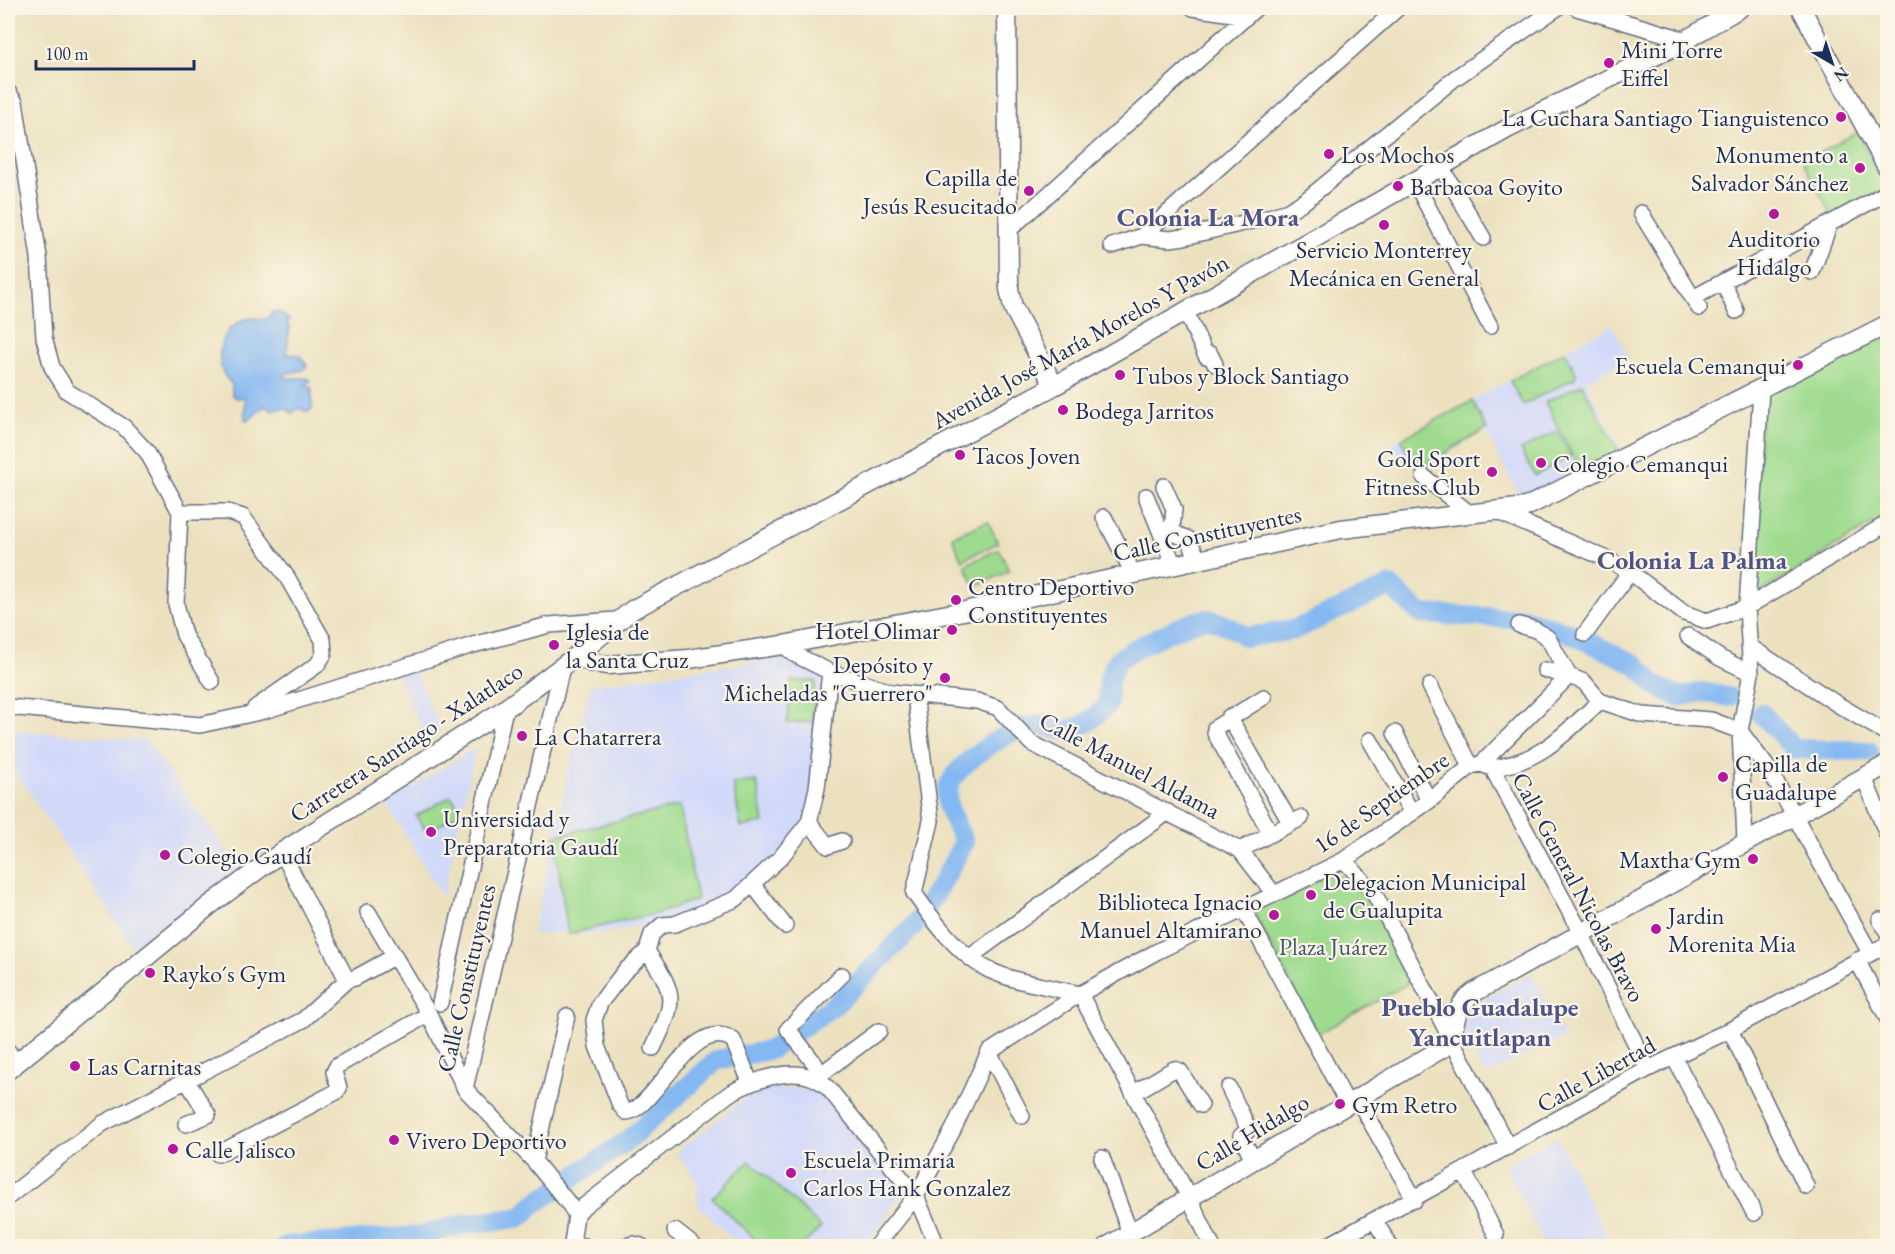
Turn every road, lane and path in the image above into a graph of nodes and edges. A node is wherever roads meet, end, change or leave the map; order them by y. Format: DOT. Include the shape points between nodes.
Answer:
graph roads {
  1 [pos="1007,8"];
  2 [pos="1193,8"];
  3 [pos="1398,8"];
  4 [pos="1557,8"];
  5 [pos="1576,8"];
  6 [pos="1740,8"];
  7 [pos="1801,8"];
  8 [pos="1251,12"];
  9 [pos="1686,40"];
  10 [pos="8,92"];
  11 [pos="1441,167"];
  12 [pos="1887,169"];
  13 [pos="1414,182"];
  14 [pos="1887,192"];
  15 [pos="1641,213"];
  16 [pos="1829,226"];
  17 [pos="1010,229"];
  18 [pos="1142,236"];
  19 [pos="1483,238"];
  20 [pos="1112,246"];
  21 [pos="1812,272"];
  22 [pos="1723,282"];
  23 [pos="1185,310"];
  24 [pos="1736,310"];
  25 [pos="1887,324"];
  26 [pos="1490,326"];
  27 [pos="1215,363"];
  28 [pos="1054,386"];
  29 [pos="1761,390"];
  30 [pos="1424,477"];
  31 [pos="1164,486"];
  32 [pos="1146,496"];
  33 [pos="1496,511"];
  34 [pos="180,512"];
  35 [pos="1468,512"];
  36 [pos="1104,517"];
  37 [pos="1887,523"];
  38 [pos="1198,558"];
  39 [pos="1173,563"];
  40 [pos="1630,572"];
  41 [pos="1132,573"];
  42 [pos="1747,607"];
  43 [pos="616,620"];
  44 [pos="1519,625"];
  45 [pos="1585,634"];
  46 [pos="1688,636"];
  47 [pos="783,645"];
  48 [pos="1749,646"];
  49 [pos="569,661"];
  50 [pos="1545,670"];
  51 [pos="830,672"];
  52 [pos="1751,673"];
  53 [pos="1569,676"];
  54 [pos="212,682"];
  55 [pos="1430,686"];
  56 [pos="915,695"];
  57 [pos="1264,697"];
  58 [pos="1600,701"];
  59 [pos="8,707"];
  60 [pos="505,709"];
  61 [pos="1229,717"];
  62 [pos="238,718"];
  63 [pos="1740,731"];
  64 [pos="1395,733"];
  65 [pos="1887,734"];
  66 [pos="1370,740"];
  67 [pos="1887,764"];
  68 [pos="1481,766"];
  69 [pos="1864,777"];
  70 [pos="1429,801"];
  71 [pos="1168,812"];
  72 [pos="1412,813"];
  73 [pos="1793,815"];
  74 [pos="809,822"];
  75 [pos="1270,832"];
  76 [pos="1887,837"];
  77 [pos="1745,840"];
  78 [pos="842,841"];
  79 [pos="1240,850"];
  80 [pos="282,852"];
  81 [pos="1344,860"];
  82 [pos="753,885"];
  83 [pos="1274,894"];
  84 [pos="1244,908"];
  85 [pos="368,912"];
  86 [pos="785,926"];
  87 [pos="1581,931"];
  88 [pos="1887,944"];
  89 [pos="647,951"];
  90 [pos="395,956"];
  91 [pos="1864,956"];
  92 [pos="970,957"];
  93 [pos="842,975"];
  94 [pos="347,980"];
  95 [pos="1080,994"];
  96 [pos="434,1008"];
  97 [pos="567,1016"];
  98 [pos="1887,1019"];
  99 [pos="1730,1030"];
  100 [pos="879,1031"];
  101 [pos="1450,1040"];
  102 [pos="653,1048"];
  103 [pos="989,1052"];
  104 [pos="1674,1057"];
  105 [pos="10,1062"];
  106 [pos="1648,1070"];
  107 [pos="821,1078"];
  108 [pos="187,1081"];
  109 [pos="750,1082"];
  110 [pos="1229,1088"];
  111 [pos="465,1089"];
  112 [pos="1134,1094"];
  113 [pos="1352,1101"];
  114 [pos="1201,1106"];
  115 [pos="1022,1116"];
  116 [pos="186,1124"];
  117 [pos="1509,1147"];
  118 [pos="218,1154"];
  119 [pos="1102,1158"];
  120 [pos="1253,1159"];
  121 [pos="534,1161"];
  122 [pos="1464,1172"];
  123 [pos="1806,1186"];
  124 [pos="916,1196"];
  125 [pos="8,1197"];
  126 [pos="1189,1197"];
  127 [pos="1415,1200"];
  128 [pos="573,1210"];
  129 [pos="1754,1213"];
  130 [pos="1375,1221"];
  131 [pos="675,1231"];
  132 [pos="1130,1233"];
  133 [pos="1496,1235"];
  134 [pos="1338,1244"];
  135 [pos="572,1246"];
  136 [pos="625,1246"];
  137 [pos="641,1246"];
  138 [pos="694,1246"];
  139 [pos="876,1246"];
  140 [pos="937,1246"];
  141 [pos="1108,1246"];
  142 [pos="1212,1246"];
  143 [pos="1390,1246"];
  1 -- 17 [label="main road"];
  2 -- 8 [label="street"];
  3 -- 18 [label="street"];
  4 -- 18 [label="street" via="1455,78 1322,188 1288,211 1184,237"];
  5 -- 9 [label="street"];
  6 -- 9 [label="main road, Avenida José María Morelos Y Pavón"];
  7 -- 12 [label="main road"];
  8 -- 17 [label="street"];
  9 -- 11 [label="main road, Avenida José María Morelos Y Pavón"];
  10 -- 34 [label="street" via="17,113 39,257 44,338 52,367 67,391 124,428 147,452"];
  11 -- 13 [label="main road, Avenida José María Morelos Y Pavón"];
  11 -- 19 [label="street"];
  13 -- 23 [label="main road, Avenida José María Morelos Y Pavón"];
  13 -- 26 [label="street"];
  14 -- 16 [label="street"];
  15 -- 22 [label="street" via="1696,303"];
  16 -- 21 [label="street"];
  16 -- 22 [label="street"];
  17 -- 28 [label="main road" via="1008,272 1013,307"];
  18 -- 20 [label="street"];
  22 -- 24 [label="street"];
  23 -- 27 [label="street" via="1206,356 1210,354"];
  23 -- 28 [label="main road, Avenida José María Morelos Y Pavón"];
  25 -- 29 [label="main road, Calle Constituyentes"];
  28 -- 43 [label="main road, Avenida José María Morelos Y Pavón"];
  29 -- 33 [label="main road, Calle Constituyentes" via="1526,507"];
  29 -- 42 [label="street"];
  30 -- 35 [label="street"];
  31 -- 38 [label="street" via="1174,509 1172,529 1188,539"];
  32 -- 39 [label="street"];
  33 -- 35 [label="main road, Calle Constituyentes"];
  33 -- 40 [label="street"];
  34 -- 54 [label="street" via="176,604 184,634"];
  34 -- 62 [label="street" via="228,512 243,517 287,576 323,640 324,654 318,666"];
  35 -- 38 [label="main road, Calle Constituyentes" via="1341,529"];
  36 -- 41 [label="street"];
  37 -- 42 [label="street"];
  38 -- 39 [label="main road, Calle Constituyentes"];
  39 -- 41 [label="main road, Calle Constituyentes"];
  40 -- 42 [label="street" via="1694,618 1713,619"];
  40 -- 45 [label="street"];
  41 -- 47 [label="main road, Calle Constituyentes" via="969,610"];
  42 -- 48 [label="street"];
  43 -- 49 [label="main road, Avenida José María Morelos Y Pavón"];
  43 -- 62 [label="street" via="549,625"];
  44 -- 53 [label="street" via="1548,638"];
  46 -- 52 [label="street"];
  47 -- 49 [label="main road, Calle Constituyentes" via="608,665"];
  47 -- 51 [label="street, Calle Manuel Aldama"];
  48 -- 52 [label="street"];
  48 -- 65 [label="street"];
  49 -- 60 [label="main road, Carretera Santiago - Xalatlaco"];
  49 -- 111 [label="street, Calle Constituyentes"];
  50 -- 53 [label="street"];
  51 -- 56 [label="street, Calle Manuel Aldama" via="891,692"];
  51 -- 74 [label="street" via="817,788"];
  52 -- 63 [label="street"];
  53 -- 58 [label="street" via="1584,682"];
  53 -- 68 [label="street, 16 de Septiembre"];
  55 -- 68 [label="street, Calle General Nicolas Bravo"];
  56 -- 71 [label="street, Calle Manuel Aldama" via="977,701 999,708 1031,743"];
  56 -- 92 [label="street" via="931,821 914,894"];
  57 -- 61 [label="street"];
  58 -- 63 [label="street" via="1642,715 1711,720"];
  58 -- 68 [label="street" via="1556,742 1523,762"];
  59 -- 62 [label="street" via="200,725"];
  60 -- 80 [label="main road, Carretera Santiago - Xalatlaco"];
  60 -- 96 [label="street"];
  61 -- 75 [label="street" via="1215,728 1215,734"];
  61 -- 75 [label="street" via="1296,820"];
  63 -- 73 [label="street" via="1770,771"];
  63 -- 77 [label="street"];
  64 -- 70 [label="street"];
  66 -- 72 [label="street"];
  67 -- 69 [label="main road"];
  68 -- 70 [label="street, 16 de Septiembre"];
  68 -- 87 [label="street, Calle General Nicolas Bravo"];
  69 -- 73 [label="main road"];
  69 -- 76 [label="street"];
  70 -- 72 [label="street, 16 de Septiembre"];
  71 -- 79 [label="street, Calle Manuel Aldama"];
  71 -- 92 [label="street"];
  72 -- 81 [label="street, 16 de Septiembre"];
  73 -- 77 [label="main road"];
  73 -- 91 [label="street"];
  74 -- 78 [label="street" via="828,846"];
  74 -- 82 [label="street"];
  75 -- 79 [label="street"];
  77 -- 87 [label="main road"];
  79 -- 83 [label="street, Calle Manuel Aldama"];
  80 -- 94 [label="street"];
  80 -- 105 [label="main road, Carretera Santiago - Xalatlaco"];
  81 -- 83 [label="street, 16 de Septiembre"];
  81 -- 101 [label="street" via="1374,894"];
  82 -- 86 [label="street"];
  82 -- 89 [label="street" via="736,899 675,924 662,925 649,937"];
  83 -- 84 [label="street, 16 de Septiembre"];
  84 -- 95 [label="street, 16 de Septiembre"];
  84 -- 113 [label="street"];
  85 -- 90 [label="street"];
  87 -- 101 [label="main road" via="1464,1000"];
  87 -- 106 [label="street, Calle General Nicolas Bravo"];
  88 -- 91 [label="street, Calle Libertad"];
  89 -- 102 [label="street" via="664,976 672,1001"];
  89 -- 109 [label="street" via="600,1003 594,1020 597,1046 623,1110 630,1112 644,1104 663,1076 694,1046 722,1036 733,1040"];
  90 -- 94 [label="street"];
  90 -- 96 [label="street"];
  91 -- 98 [label="street"];
  91 -- 99 [label="street, Calle Libertad"];
  92 -- 95 [label="street" via="990,970"];
  93 -- 107 [label="street" via="788,1029"];
  94 -- 108 [label="street" via="303,1020"];
  95 -- 103 [label="street, 16 de Septiembre"];
  95 -- 112 [label="street"];
  96 -- 111 [label="street"];
  96 -- 118 [label="street" via="337,1066 336,1092"];
  97 -- 121 [label="street"];
  99 -- 104 [label="street, Calle Libertad"];
  99 -- 123 [label="street"];
  100 -- 107 [label="street"];
  101 -- 113 [label="main road, Calle Hidalgo" via="1443,1048"];
  101 -- 117 [label="street"];
  103 -- 115 [label="street"];
  103 -- 124 [label="street" via="953,1130"];
  104 -- 106 [label="street, Calle Libertad"];
  104 -- 129 [label="street"];
  106 -- 117 [label="street, Calle Libertad"];
  107 -- 109 [label="street" via="774,1076"];
  107 -- 124 [label="street"];
  108 -- 116 [label="street" via="208,1115"];
  108 -- 125 [label="street" via="102,1124"];
  109 -- 128 [label="street" via="700,1114 581,1208"];
  110 -- 120 [label="street" via="1247,1126 1241,1136"];
  111 -- 121 [label="street"];
  112 -- 114 [label="street" via="1174,1069 1180,1071"];
  112 -- 126 [label="street"];
  113 -- 120 [label="main road, Calle Hidalgo"];
  113 -- 127 [label="street"];
  117 -- 122 [label="street, Calle Libertad"];
  119 -- 132 [label="street"];
  120 -- 126 [label="main road, Calle Hidalgo"];
  121 -- 128 [label="street"];
  122 -- 127 [label="street, Calle Libertad"];
  122 -- 133 [label="street"];
  124 -- 139 [label="street"];
  124 -- 140 [label="street"];
  126 -- 132 [label="main road, Calle Hidalgo"];
  126 -- 142 [label="street"];
  127 -- 130 [label="street, Calle Libertad"];
  128 -- 135 [label="street"];
  130 -- 134 [label="street, Calle Libertad"];
  130 -- 143 [label="street"];
  131 -- 138 [label="street"];
  132 -- 141 [label="main road, Calle Hidalgo"];
  136 -- 137 [label="street"];
}
